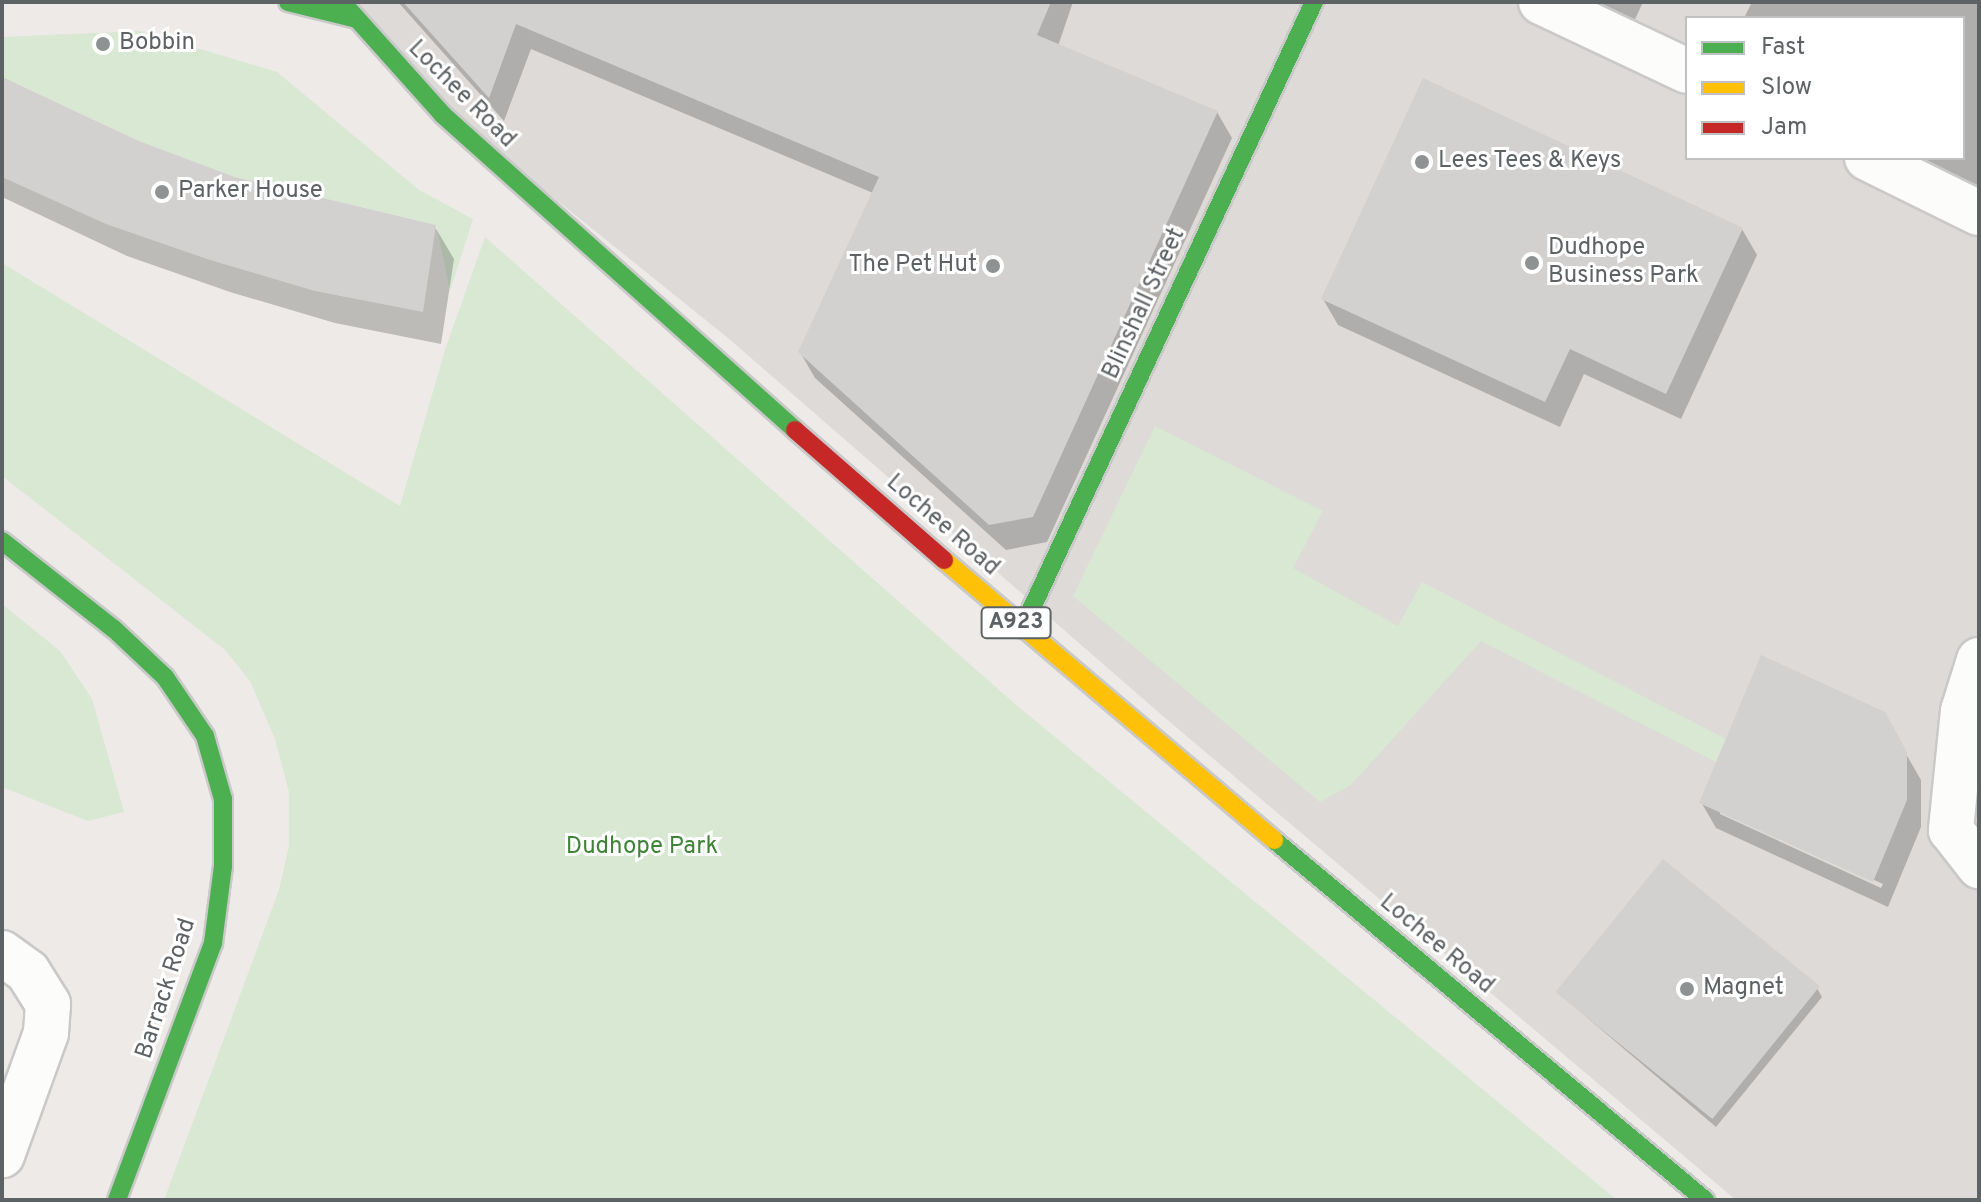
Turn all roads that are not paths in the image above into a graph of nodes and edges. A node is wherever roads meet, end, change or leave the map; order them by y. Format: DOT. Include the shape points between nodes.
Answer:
graph roads {
  1 [pos="288,2"];
  2 [pos="342,2"];
  3 [pos="1314,2"];
  4 [pos="1541,2"];
  5 [pos="353,18"];
  6 [pos="1685,70"];
  7 [pos="1871,160"];
  8 [pos="1979,213"];
  9 [pos="2,541"];
  10 [pos="1022,629"];
  11 [pos="1979,660"];
  12 [pos="1979,866"];
  13 [pos="2,953"];
  14 [pos="2,1155"];
  15 [pos="117,1200"];
  16 [pos="1705,1200"];
  1 -- 5 [label="main road"];
  2 -- 5 [label="main road, Lochee Road / A923"];
  3 -- 10 [label="main road, Blinshall Street"];
  4 -- 6 [label="street"];
  5 -- 10 [label="main road, Lochee Road / A923" via="502,170"];
  7 -- 8 [label="street"];
  9 -- 15 [label="main road, Barrack Road" via="114,629 165,677 205,736 223,799 223,866 213,943"];
  10 -- 16 [label="main road, Lochee Road / A923"];
  11 -- 12 [label="street" via="1963,711 1951,830"];
  13 -- 14 [label="street" via="28,972 48,1004 46,1033"];
}
